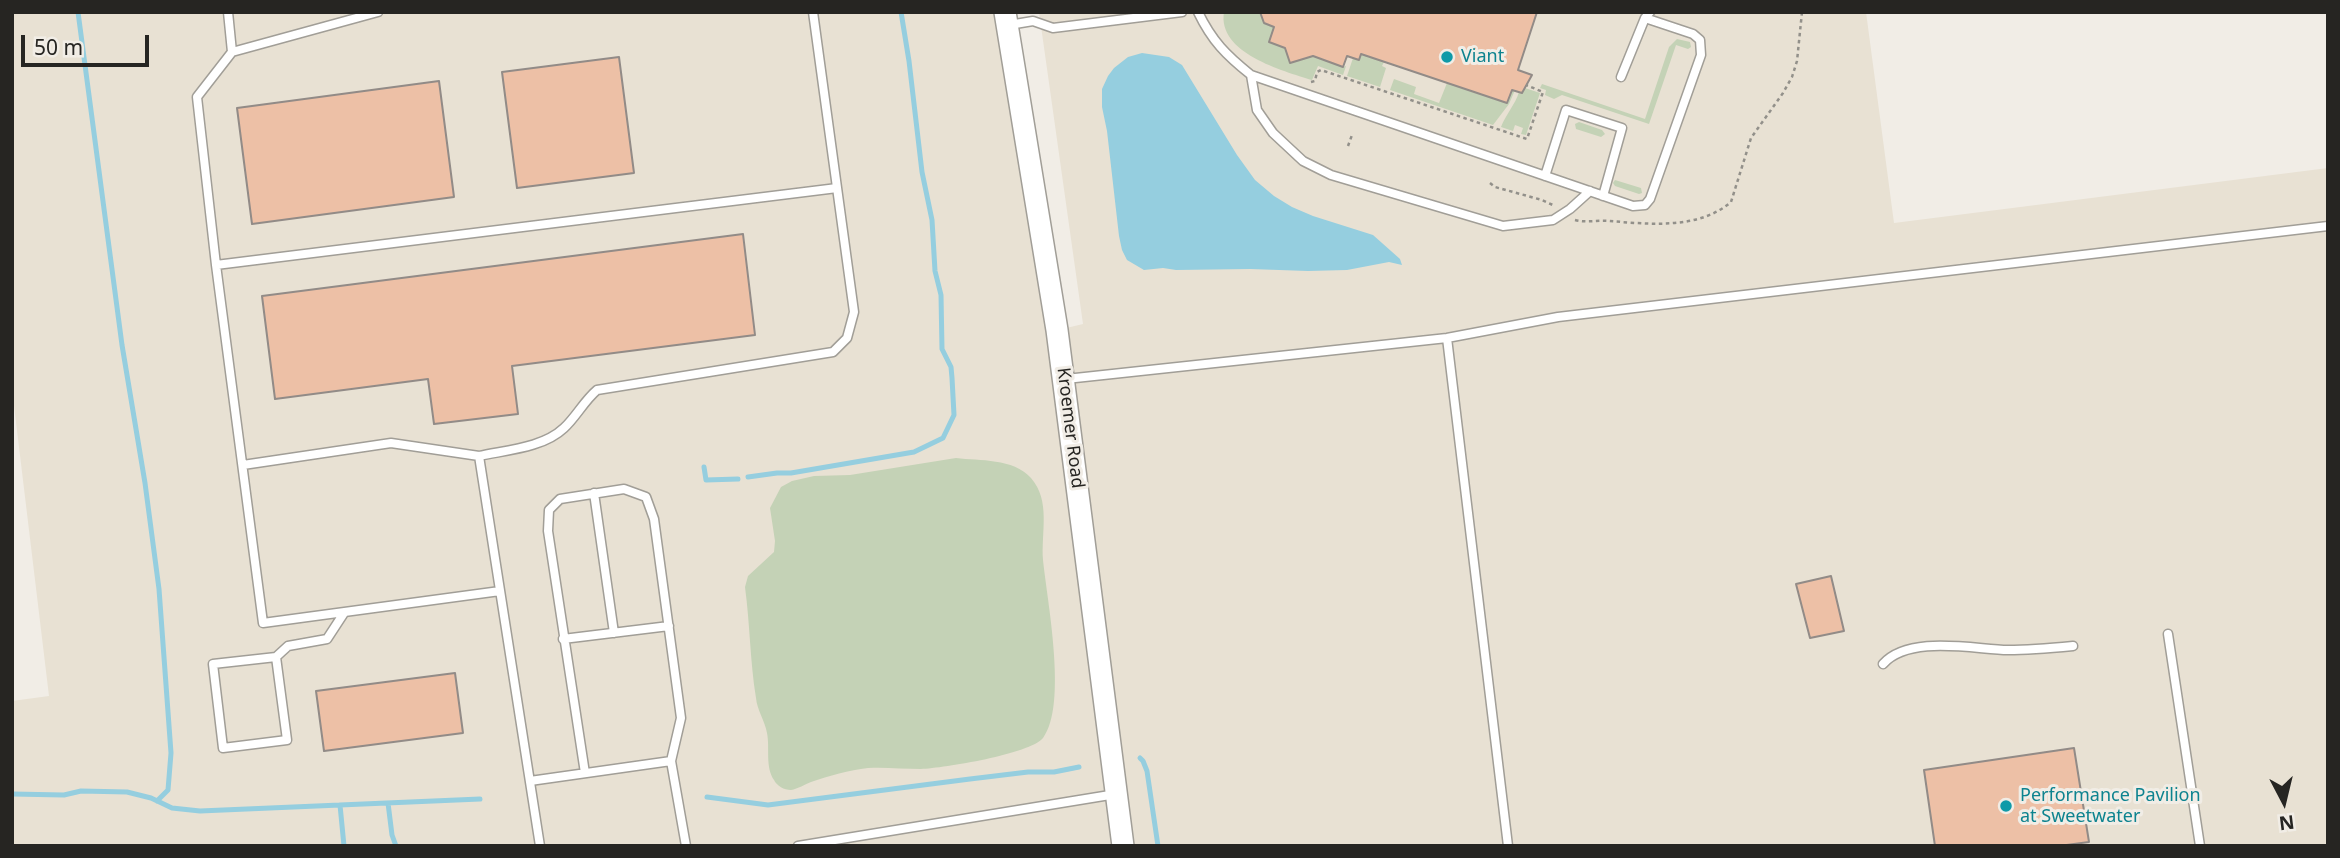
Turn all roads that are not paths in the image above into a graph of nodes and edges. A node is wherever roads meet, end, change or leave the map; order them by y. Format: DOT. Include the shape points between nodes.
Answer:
graph roads {
  1 [pos="228,12"];
  2 [pos="379,12"];
  3 [pos="813,12"];
  4 [pos="1182,12"];
  5 [pos="1198,12"];
  6 [pos="1648,15"];
  7 [pos="1036,16"];
  8 [pos="1006,19"];
  9 [pos="232,52"];
  10 [pos="1251,75"];
  11 [pos="1621,77"];
  12 [pos="1545,176"];
  13 [pos="837,188"];
  14 [pos="1590,191"];
  15 [pos="1603,196"];
  16 [pos="2328,226"];
  17 [pos="216,265"];
  18 [pos="1447,338"];
  19 [pos="1064,379"];
  20 [pos="479,456"];
  21 [pos="243,465"];
  22 [pos="594,494"];
  23 [pos="500,592"];
  24 [pos="344,613"];
  25 [pos="669,626"];
  26 [pos="614,633"];
  27 [pos="2168,634"];
  28 [pos="563,639"];
  29 [pos="2073,646"];
  30 [pos="276,657"];
  31 [pos="1883,664"];
  32 [pos="671,761"];
  33 [pos="585,773"];
  34 [pos="530,781"];
  35 [pos="1116,794"];
  36 [pos="821,844"];
  37 [pos="540,846"];
  38 [pos="686,846"];
  39 [pos="798,846"];
  40 [pos="1123,846"];
  41 [pos="1508,846"];
  42 [pos="2200,846"];
  1 -- 9 [label="lane"];
  2 -- 9 [label="lane"];
  3 -- 13 [label="lane"];
  4 -- 7 [label="lane" via="1053,28"];
  5 -- 10 [label="lane" via="1224,53"];
  6 -- 11 [label="lane"];
  6 -- 15 [label="lane" via="1693,34 1700,40 1701,55 1650,199 1645,205 1633,206"];
  7 -- 8 [label="lane"];
  8 -- 19 [label="street, Kroemer Road"];
  9 -- 17 [label="lane" via="197,97"];
  10 -- 12 [label="lane"];
  10 -- 14 [label="lane" via="1257,110 1273,133 1303,161 1331,175 1503,226 1553,220"];
  12 -- 14 [label="lane"];
  12 -- 15 [label="lane" via="1566,110 1622,128"];
  13 -- 17 [label="lane"];
  13 -- 20 [label="lane" via="854,312 847,338 833,352 597,390 556,435"];
  14 -- 15 [label="lane"];
  16 -- 18 [label="lane" via="1559,317"];
  17 -- 21 [label="lane"];
  18 -- 19 [label="lane"];
  18 -- 41 [label="lane"];
  19 -- 35 [label="street, Kroemer Road"];
  20 -- 21 [label="lane" via="391,443"];
  20 -- 23 [label="lane"];
  21 -- 24 [label="lane" via="262,623"];
  22 -- 25 [label="lane" via="624,489 646,496 654,519"];
  22 -- 26 [label="lane"];
  22 -- 28 [label="lane" via="560,499 549,510"];
  23 -- 24 [label="lane"];
  23 -- 34 [label="lane"];
  24 -- 30 [label="lane" via="327,639 288,646"];
  25 -- 26 [label="lane"];
  25 -- 32 [label="lane" via="681,718"];
  26 -- 28 [label="lane"];
  27 -- 42 [label="lane"];
  28 -- 33 [label="lane"];
  29 -- 31 [label="lane" via="2010,650 1924,647 1892,654"];
  30 -- 30 [label="lane" via="287,740 223,748 213,664"];
  32 -- 33 [label="lane"];
  32 -- 38 [label="lane"];
  33 -- 34 [label="lane"];
  34 -- 37 [label="lane"];
  35 -- 36 [label="lane"];
  35 -- 40 [label="street, Kroemer Road"];
  36 -- 39 [label="lane"];
}
